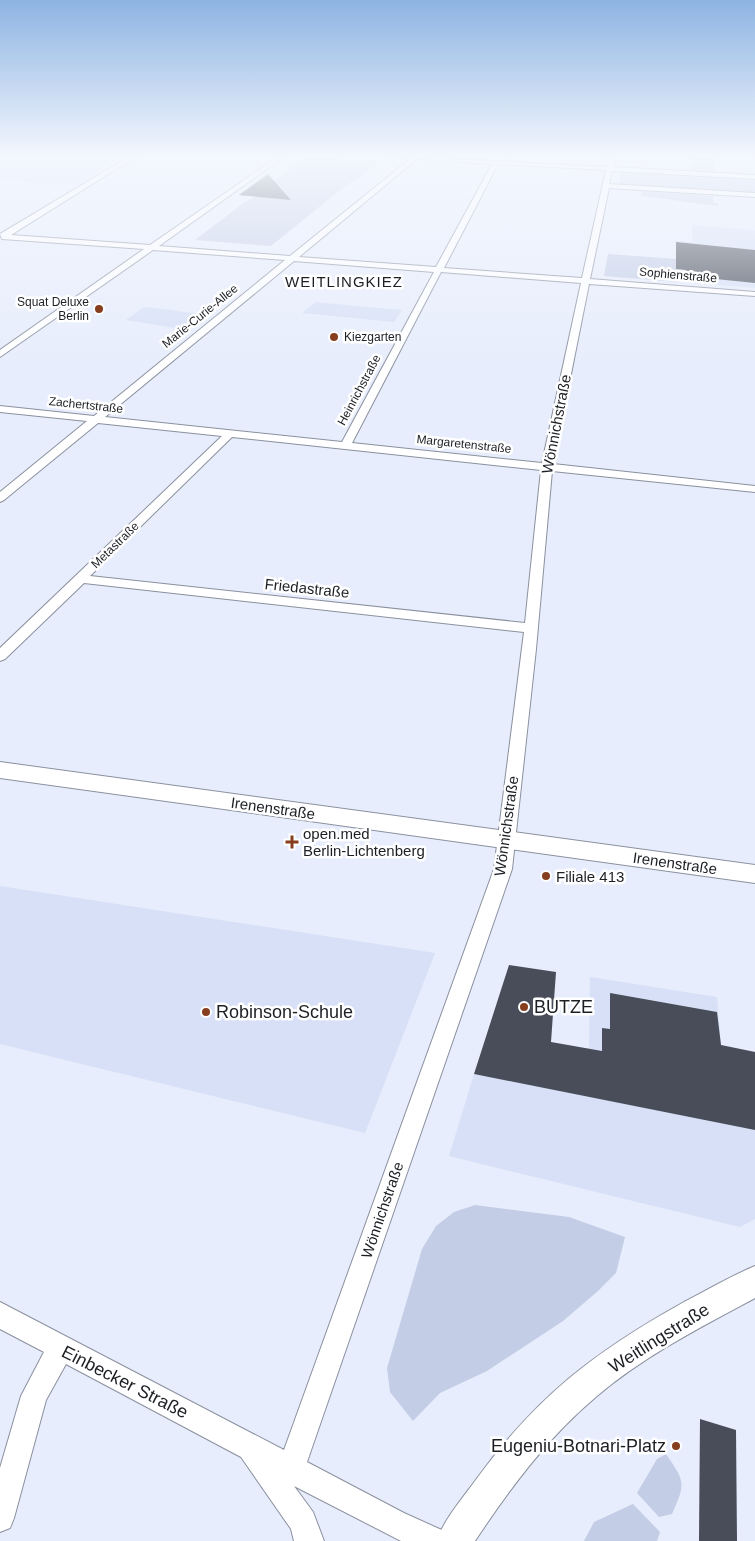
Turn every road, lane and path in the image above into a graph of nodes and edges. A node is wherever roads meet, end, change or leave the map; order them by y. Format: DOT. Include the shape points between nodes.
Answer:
graph roads {
  1 [pos="16,228"];
  2 [pos="179,228"];
  3 [pos="329,228"];
  4 [pos="460,228"];
  5 [pos="596,228"];
  6 [pos="1,237"];
  7 [pos="152,247"];
  8 [pos="293,258"];
  9 [pos="438,269"];
  10 [pos="585,280"];
  11 [pos="755,294"];
  12 [pos="0,354"];
  13 [pos="0,409"];
  14 [pos="97,418"];
  15 [pos="170,426"];
  16 [pos="229,433"];
  17 [pos="346,445"];
  18 [pos="547,467"];
  19 [pos="755,489"];
  20 [pos="0,498"];
  21 [pos="81,578"];
  22 [pos="531,628"];
  23 [pos="0,656"];
  24 [pos="0,770"];
  25 [pos="505,840"];
  26 [pos="755,874"];
  27 [pos="755,1281"];
  28 [pos="0,1315"];
  29 [pos="60,1348"];
  30 [pos="251,1448"];
  31 [pos="291,1469"];
  32 [pos="0,1518"];
  33 [pos="310,1541"];
  34 [pos="434,1541"];
  35 [pos="454,1541"];
  1 -- 6 [label="street"];
  2 -- 7 [label="street"];
  3 -- 8 [label="street, Marie-Curie-Allee"];
  4 -- 9 [label="street, Heinrichstraße"];
  5 -- 10 [label="street, Wönnichstraße"];
  6 -- 7 [label="street, Sophienstraße"];
  7 -- 8 [label="street, Sophienstraße"];
  7 -- 12 [label="street"];
  8 -- 9 [label="street, Sophienstraße"];
  8 -- 14 [label="street, Marie-Curie-Allee"];
  9 -- 10 [label="street, Sophienstraße"];
  9 -- 17 [label="street, Heinrichstraße"];
  10 -- 11 [label="street, Sophienstraße"];
  10 -- 18 [label="street, Wönnichstraße"];
  13 -- 14 [label="street, Zachertstraße"];
  14 -- 15 [label="street, Zachertstraße"];
  14 -- 20 [label="street, Marie-Curie-Allee"];
  15 -- 16 [label="street, Margaretenstraße"];
  16 -- 17 [label="street, Margaretenstraße"];
  16 -- 21 [label="street, Metastraße"];
  17 -- 18 [label="street, Margaretenstraße"];
  18 -- 19 [label="street, Margaretenstraße"];
  18 -- 22 [label="street, Wönnichstraße"];
  21 -- 22 [label="street, Friedastraße"];
  21 -- 23 [label="street, Metastraße"];
  22 -- 25 [label="street, Wönnichstraße"];
  24 -- 25 [label="street, Irenenstraße"];
  25 -- 26 [label="street, Irenenstraße"];
  25 -- 31 [label="street, Wönnichstraße" via="503,869"];
  27 -- 35 [label="street, Weitlingstraße" via="629,1352 566,1401 508,1463"];
  28 -- 29 [label="street, Einbecker Straße"];
  29 -- 30 [label="street, Einbecker Straße"];
  29 -- 32 [label="street" via="34,1396"];
  30 -- 31 [label="street, Einbecker Straße"];
  30 -- 33 [label="street, Einbecker Straße" via="303,1522"];
  31 -- 34 [label="street, Einbecker Straße"];
}
